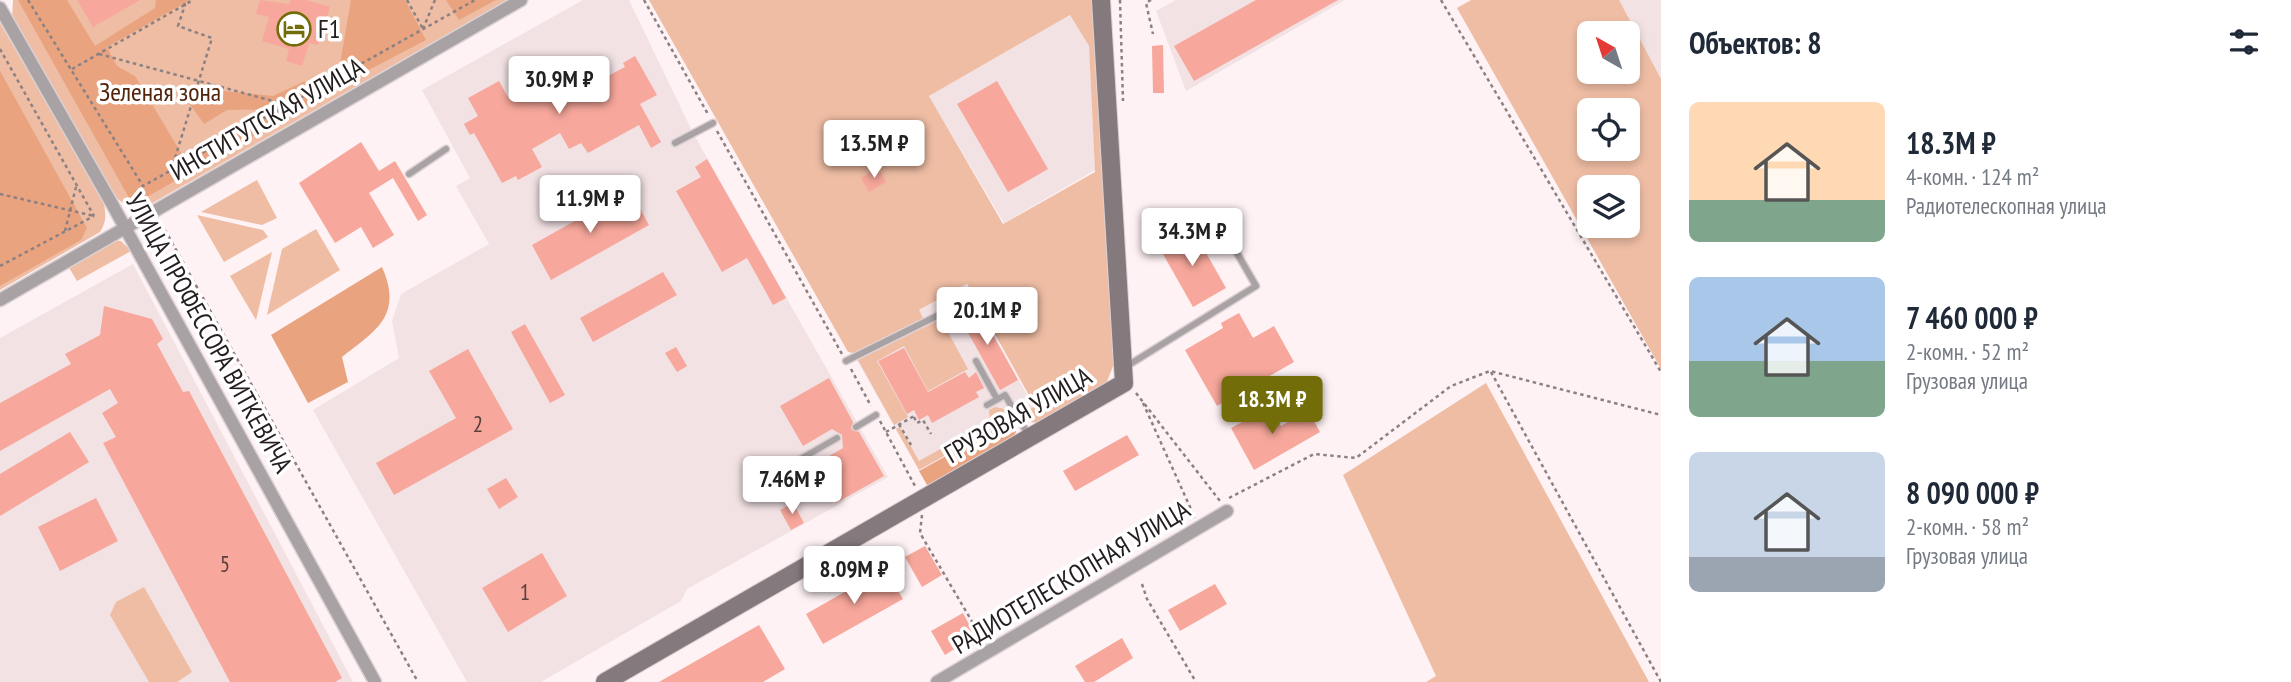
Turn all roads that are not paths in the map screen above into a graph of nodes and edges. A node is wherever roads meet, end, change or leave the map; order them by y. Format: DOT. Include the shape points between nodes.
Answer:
graph roads {
  1 [pos="521,0"];
  2 [pos="1101,0"];
  3 [pos="0,8"];
  4 [pos="713,123"];
  5 [pos="675,143"];
  6 [pos="446,149"];
  7 [pos="409,174"];
  8 [pos="1214,213"];
  9 [pos="124,227"];
  10 [pos="0,300"];
  11 [pos="965,302"];
  12 [pos="846,361"];
  13 [pos="976,361"];
  14 [pos="1124,376"];
  15 [pos="997,400"];
  16 [pos="987,405"];
  17 [pos="876,415"];
  18 [pos="856,427"];
  19 [pos="837,438"];
  20 [pos="1030,438"];
  21 [pos="797,461"];
  22 [pos="1227,511"];
  23 [pos="375,682"];
  24 [pos="605,682"];
  25 [pos="937,682"];
  1 -- 9 [label="street, ИНСТИТУТСКАЯ УЛИЦА"];
  2 -- 14 [label="street, ГРУЗОВАЯ УЛИЦА"];
  3 -- 9 [label="street, УЛИЦА ПРОФЕССОРА ВИТКЕВИЧА"];
  4 -- 5 [label="lane"];
  6 -- 7 [label="lane"];
  8 -- 14 [label="lane" via="1256,286 1143,354"];
  9 -- 10 [label="street, ИНСТИТУТСКАЯ УЛИЦА"];
  9 -- 23 [label="street, УЛИЦА ПРОФЕССОРА ВИТКЕВИЧА"];
  11 -- 12 [label="lane"];
  13 -- 15 [label="lane"];
  14 -- 20 [label="street, ГРУЗОВАЯ УЛИЦА"];
  15 -- 16 [label="lane"];
  15 -- 20 [label="lane" via="1005,395"];
  17 -- 18 [label="lane"];
  19 -- 21 [label="lane"];
  20 -- 24 [label="street, ГРУЗОВАЯ УЛИЦА"];
  22 -- 25 [label="street, РАДИОТЕЛЕСКОПНАЯ УЛИЦА"];
}
